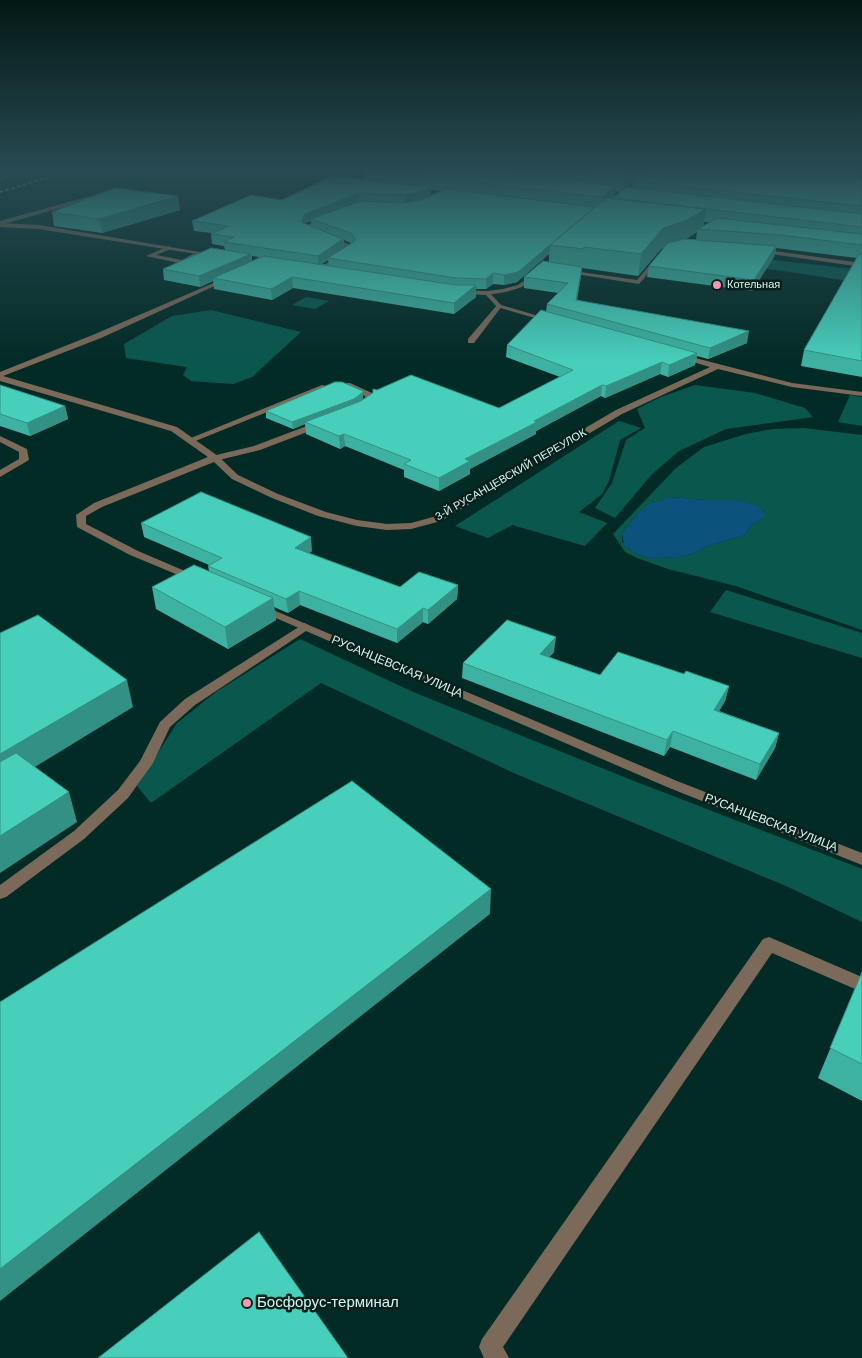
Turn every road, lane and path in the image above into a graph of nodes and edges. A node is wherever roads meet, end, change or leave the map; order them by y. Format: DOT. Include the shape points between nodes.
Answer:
graph roads {
  1 [pos="91,235"];
  2 [pos="320,235"];
  3 [pos="169,248"];
  4 [pos="752,250"];
  5 [pos="664,251"];
  6 [pos="200,253"];
  7 [pos="218,256"];
  8 [pos="862,265"];
  9 [pos="541,269"];
  10 [pos="309,270"];
  11 [pos="318,271"];
  12 [pos="561,271"];
  13 [pos="325,273"];
  14 [pos="238,274"];
  15 [pos="456,292"];
  16 [pos="487,293"];
  17 [pos="499,306"];
  18 [pos="563,324"];
  19 [pos="471,341"];
  20 [pos="673,353"];
  21 [pos="718,366"];
  22 [pos="0,376"];
  23 [pos="862,394"];
  24 [pos="350,412"];
  25 [pos="325,422"];
  26 [pos="0,439"];
  27 [pos="190,440"];
  28 [pos="216,458"];
  29 [pos="0,474"];
  30 [pos="207,584"];
  31 [pos="244,600"];
  32 [pos="305,627"];
  33 [pos="862,859"];
  34 [pos="0,892"];
  35 [pos="862,986"];
  36 [pos="498,1358"];
  1 -- 3 [label="street"];
  2 -- 11 [label="street" via="351,249"];
  3 -- 6 [label="street"];
  3 -- 6 [label="street" via="149,256 183,262"];
  4 -- 8 [label="street"];
  5 -- 12 [label="street" via="639,282"];
  6 -- 7 [label="street"];
  9 -- 16 [label="street" via="520,286"];
  10 -- 11 [label="street"];
  11 -- 13 [label="street"];
  14 -- 22 [label="street"];
  15 -- 16 [label="street"];
  16 -- 17 [label="street"];
  17 -- 18 [label="street"];
  17 -- 19 [label="street"];
  20 -- 21 [label="street"];
  21 -- 23 [label="street" via="792,384"];
  21 -- 28 [label="street, 3-Й РУСАНЦЕВСКИЙ ПЕРЕУЛОК" via="619,412 437,519 411,526 357,523 322,514 235,477"];
  22 -- 27 [label="street, 3-Й РУСАНЦЕВСКИЙ ПЕРЕУЛОК" via="174,429"];
  24 -- 27 [label="street" via="369,401 369,395 346,384 330,385"];
  25 -- 28 [label="street" via="256,448"];
  26 -- 29 [label="street" via="24,450 24,460"];
  27 -- 28 [label="street, 3-Й РУСАНЦЕВСКИЙ ПЕРЕУЛОК"];
  28 -- 30 [label="street" via="98,505 81,515 81,525 134,553"];
  31 -- 32 [label="street, РУСАНЦЕВСКАЯ УЛИЦА"];
  32 -- 33 [label="street, РУСАНЦЕВСКАЯ УЛИЦА" via="672,784"];
  32 -- 34 [label="street" via="190,702 165,725 146,763 123,794 79,835"];
  35 -- 36 [label="street" via="769,944 490,1346"];
}
